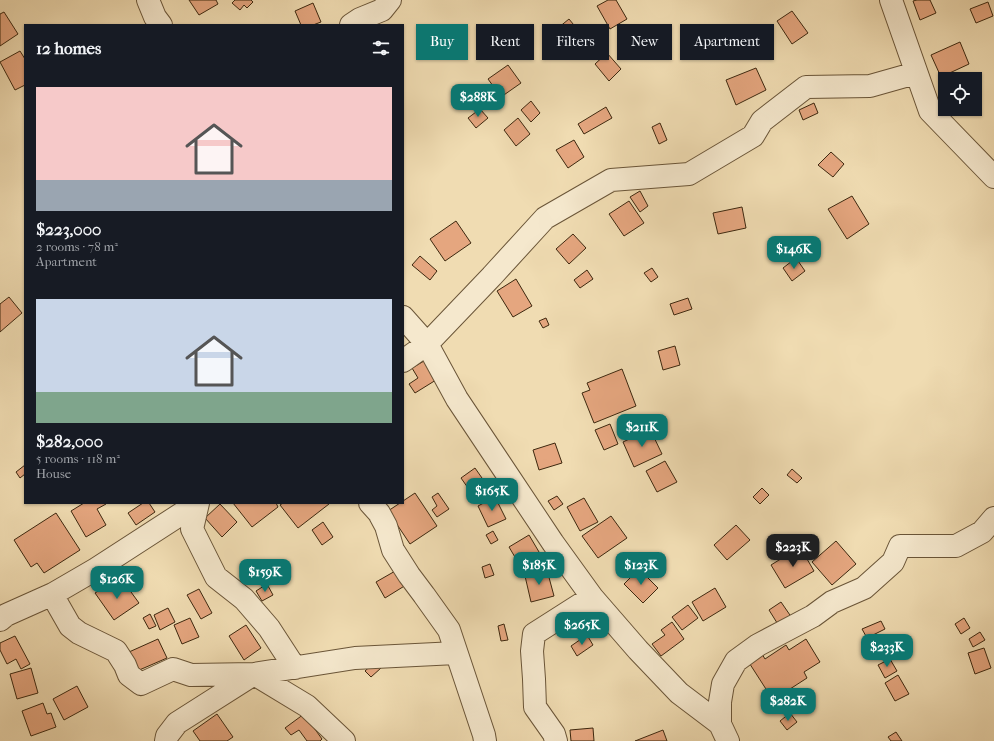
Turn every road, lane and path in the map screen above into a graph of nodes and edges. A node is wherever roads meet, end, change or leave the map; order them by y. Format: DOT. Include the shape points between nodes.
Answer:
graph roads {
  1 [pos="148,0"];
  2 [pos="390,0"];
  3 [pos="892,0"];
  4 [pos="160,24"];
  5 [pos="352,24"];
  6 [pos="916,73"];
  7 [pos="994,177"];
  8 [pos="404,318"];
  9 [pos="427,344"];
  10 [pos="404,360"];
  11 [pos="196,504"];
  12 [pos="198,504"];
  13 [pos="371,504"];
  14 [pos="994,518"];
  15 [pos="53,594"];
  16 [pos="592,597"];
  17 [pos="0,620"];
  18 [pos="456,653"];
  19 [pos="295,668"];
  20 [pos="254,674"];
  21 [pos="724,732"];
  22 [pos="166,741"];
  23 [pos="344,741"];
  24 [pos="485,741"];
  25 [pos="556,741"];
  1 -- 4 [label="street"];
  2 -- 5 [label="street" via="382,10"];
  3 -- 6 [label="street"];
  6 -- 7 [label="street" via="930,111"];
  6 -- 9 [label="street" via="870,86 806,87 762,121 753,136 689,174 611,180 545,218"];
  8 -- 9 [label="street"];
  9 -- 10 [label="street"];
  9 -- 16 [label="street" via="457,399"];
  11 -- 15 [label="street"];
  12 -- 19 [label="street" via="192,529 216,577 244,599 269,628"];
  13 -- 18 [label="street" via="386,526 393,550 408,575 448,630"];
  14 -- 21 [label="street" via="982,532 956,546 900,546 893,562 864,588 832,602 813,616 758,645 736,661 723,684 720,702"];
  15 -- 17 [label="street"];
  15 -- 20 [label="street" via="70,626 116,651 129,675 140,684 173,669 191,676"];
  16 -- 21 [label="street" via="679,693"];
  16 -- 25 [label="street" via="534,634 532,651 535,707"];
  18 -- 19 [label="street" via="355,658"];
  18 -- 24 [label="street"];
  19 -- 20 [label="street"];
  20 -- 22 [label="street" via="177,723"];
  20 -- 23 [label="street" via="307,706"];
}
